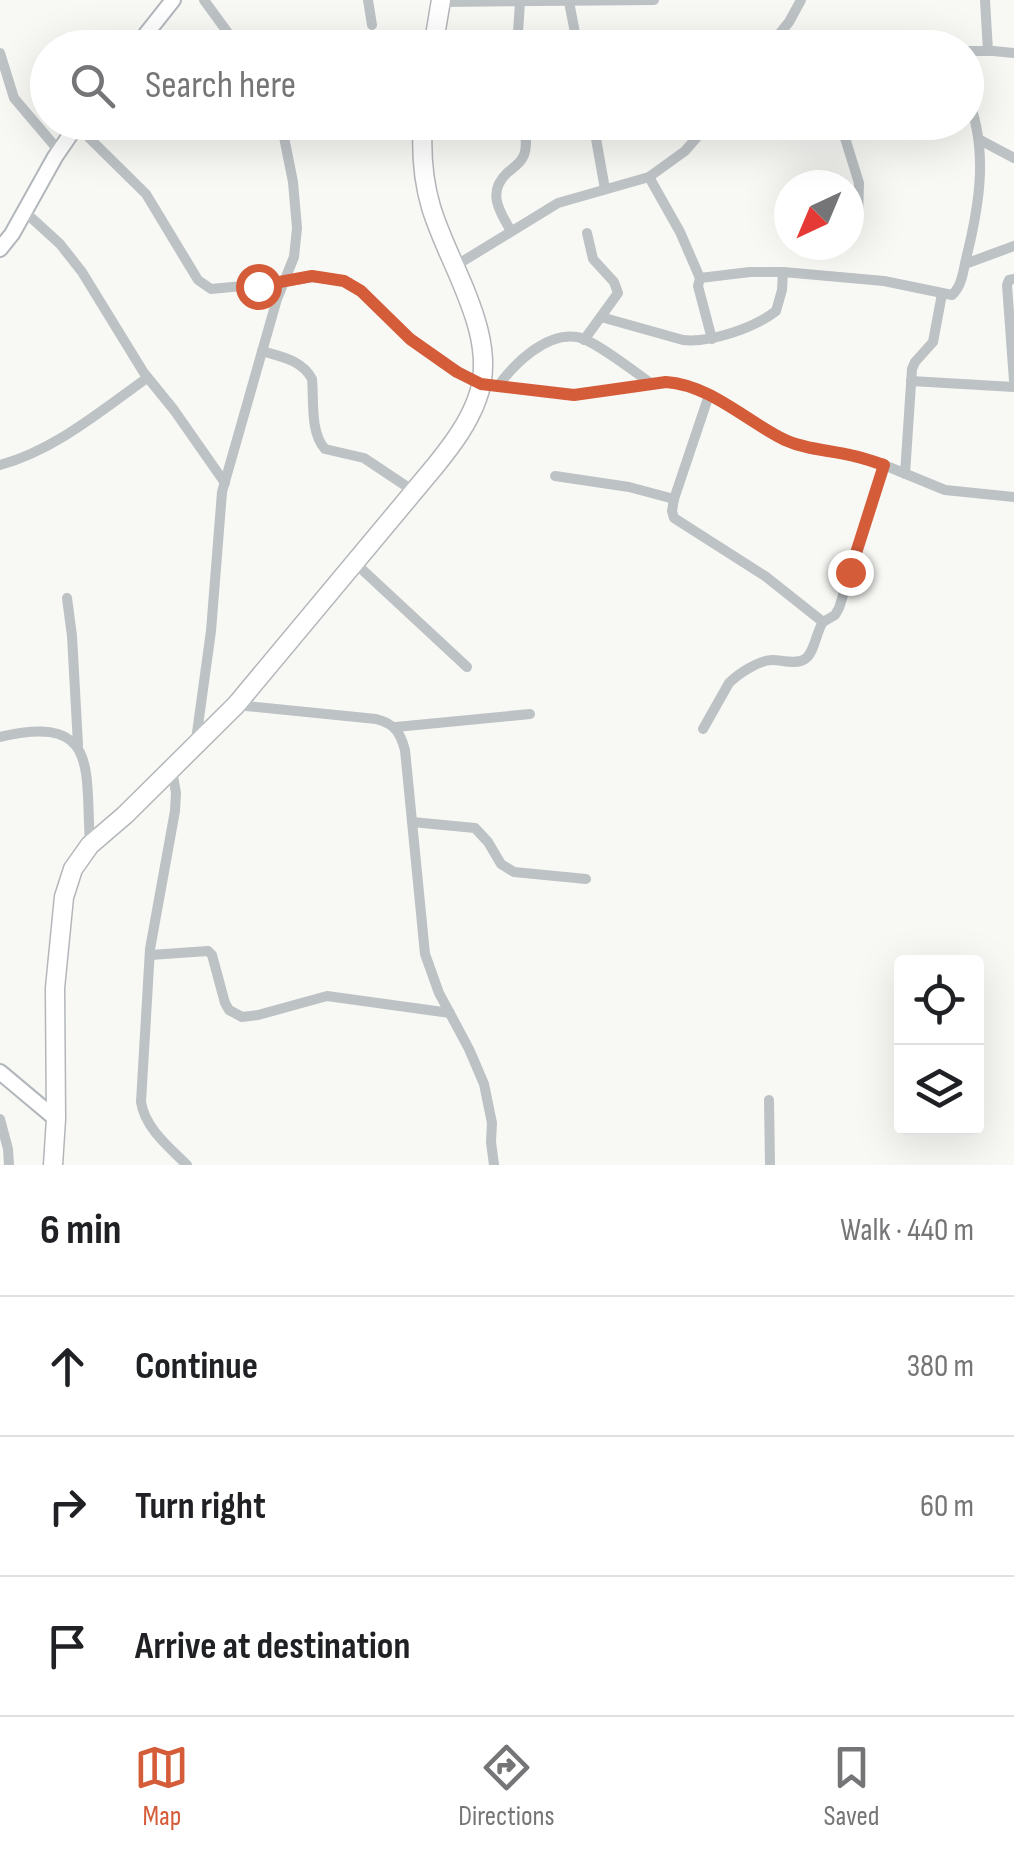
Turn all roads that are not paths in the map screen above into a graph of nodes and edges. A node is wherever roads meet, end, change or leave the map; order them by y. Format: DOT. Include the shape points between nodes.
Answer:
graph roads {
  1 [pos="172,0"];
  2 [pos="204,0"];
  3 [pos="368,0"];
  4 [pos="654,0"];
  5 [pos="801,0"];
  6 [pos="985,0"];
  7 [pos="441,1"];
  8 [pos="520,2"];
  9 [pos="570,2"];
  10 [pos="372,24"];
  11 [pos="149,30"];
  12 [pos="226,30"];
  13 [pos="436,30"];
  14 [pos="518,30"];
  15 [pos="575,30"];
  16 [pos="781,30"];
  17 [pos="984,51"];
  18 [pos="988,51"];
  19 [pos="0,53"];
  20 [pos="1014,54"];
  21 [pos="30,117"];
  22 [pos="50,140"];
  23 [pos="67,140"];
  24 [pos="94,140"];
  25 [pos="285,140"];
  26 [pos="423,140"];
  27 [pos="525,140"];
  28 [pos="596,140"];
  29 [pos="695,140"];
  30 [pos="846,140"];
  31 [pos="980,140"];
  32 [pos="59,151"];
  33 [pos="1014,158"];
  34 [pos="855,170"];
  35 [pos="650,176"];
  36 [pos="606,190"];
  37 [pos="25,212"];
  38 [pos="512,231"];
  39 [pos="586,233"];
  40 [pos="1014,246"];
  41 [pos="0,248"];
  42 [pos="965,264"];
  43 [pos="455,266"];
  44 [pos="783,272"];
  45 [pos="700,278"];
  46 [pos="1014,280"];
  47 [pos="284,282"];
  48 [pos="942,294"];
  49 [pos="600,317"];
  50 [pos="712,339"];
  51 [pos="584,340"];
  52 [pos="262,351"];
  53 [pos="147,378"];
  54 [pos="911,381"];
  55 [pos="652,384"];
  56 [pos="1014,384"];
  57 [pos="490,385"];
  58 [pos="709,395"];
  59 [pos="0,465"];
  60 [pos="884,465"];
  61 [pos="904,474"];
  62 [pos="555,476"];
  63 [pos="225,483"];
  64 [pos="415,492"];
  65 [pos="1014,497"];
  66 [pos="674,500"];
  67 [pos="354,562"];
  68 [pos="67,598"];
  69 [pos="823,622"];
  70 [pos="467,666"];
  71 [pos="236,705"];
  72 [pos="530,714"];
  73 [pos="396,727"];
  74 [pos="703,729"];
  75 [pos="0,737"];
  76 [pos="78,746"];
  77 [pos="195,746"];
  78 [pos="172,769"];
  79 [pos="412,822"];
  80 [pos="90,845"];
  81 [pos="586,879"];
  82 [pos="150,955"];
  83 [pos="450,1012"];
  84 [pos="0,1072"];
  85 [pos="769,1100"];
  86 [pos="0,1119"];
  87 [pos="56,1119"];
  88 [pos="9,1165"];
  89 [pos="53,1165"];
  90 [pos="186,1165"];
  91 [pos="494,1165"];
  92 [pos="770,1165"];
  1 -- 11 [label="main road"];
  2 -- 12 [label="street"];
  3 -- 10 [label="street"];
  4 -- 9 [label="street"];
  5 -- 16 [label="street"];
  6 -- 18 [label="street"];
  7 -- 8 [label="street"];
  7 -- 13 [label="highway"];
  8 -- 9 [label="street"];
  8 -- 14 [label="street"];
  9 -- 15 [label="street"];
  17 -- 18 [label="street"];
  18 -- 20 [label="street"];
  19 -- 21 [label="street" via="14,98"];
  22 -- 32 [label="street"];
  23 -- 32 [label="main road"];
  24 -- 47 [label="street" via="146,194 204,285"];
  25 -- 47 [label="street" via="297,228"];
  26 -- 43 [label="highway" via="431,207"];
  27 -- 38 [label="street" via="521,161 497,189 498,210"];
  28 -- 36 [label="street"];
  29 -- 35 [label="street"];
  30 -- 34 [label="street"];
  31 -- 33 [label="street"];
  31 -- 42 [label="street" via="979,200"];
  32 -- 37 [label="main road"];
  35 -- 36 [label="street"];
  35 -- 45 [label="street"];
  36 -- 38 [label="street" via="558,203"];
  37 -- 41 [label="main road"];
  37 -- 53 [label="street" via="71,258"];
  38 -- 43 [label="street"];
  39 -- 49 [label="street" via="593,259 618,288"];
  40 -- 42 [label="street"];
  42 -- 48 [label="street" via="956,292"];
  43 -- 57 [label="highway"];
  44 -- 45 [label="street"];
  44 -- 48 [label="street"];
  44 -- 50 [label="street" via="776,311"];
  45 -- 50 [label="street"];
  46 -- 56 [label="street" via="1007,286"];
  47 -- 52 [label="street"];
  47 -- 57 [label="street" via="312,276 352,285 410,339 457,372"];
  48 -- 54 [label="street" via="932,342 915,362"];
  49 -- 50 [label="street" via="683,340"];
  49 -- 51 [label="street"];
  51 -- 55 [label="street"];
  51 -- 57 [label="street" via="542,345"];
  52 -- 63 [label="street"];
  52 -- 64 [label="street" via="309,372 319,445 364,458"];
  53 -- 59 [label="street" via="53,443"];
  53 -- 63 [label="street"];
  54 -- 56 [label="street"];
  54 -- 61 [label="street"];
  55 -- 57 [label="street" via="574,395"];
  55 -- 58 [label="street" via="675,383"];
  57 -- 64 [label="highway"];
  58 -- 60 [label="street" via="786,440"];
  58 -- 66 [label="street"];
  60 -- 61 [label="street"];
  60 -- 69 [label="street" via="839,608"];
  61 -- 65 [label="street" via="945,490"];
  62 -- 66 [label="street"];
  63 -- 77 [label="street"];
  64 -- 67 [label="highway"];
  66 -- 69 [label="street" via="680,524 765,576"];
  67 -- 70 [label="street"];
  67 -- 71 [label="highway"];
  68 -- 76 [label="street"];
  69 -- 74 [label="street" via="803,660 765,661 734,677"];
  71 -- 73 [label="street" via="376,719"];
  71 -- 77 [label="highway"];
  72 -- 73 [label="street"];
  73 -- 79 [label="street" via="405,750"];
  75 -- 76 [label="street" via="58,732"];
  76 -- 80 [label="street"];
  77 -- 78 [label="highway"];
  78 -- 80 [label="highway"];
  78 -- 82 [label="street" via="175,810"];
  79 -- 81 [label="street" via="475,828 514,872"];
  79 -- 83 [label="street" via="425,954"];
  80 -- 87 [label="highway" via="73,869 60,928"];
  82 -- 83 [label="street" via="208,951 224,1003 242,1017 328,996"];
  82 -- 90 [label="street" via="141,1102"];
  83 -- 91 [label="street" via="484,1084"];
  84 -- 87 [label="main road"];
  85 -- 92 [label="street"];
  86 -- 88 [label="street"];
  87 -- 89 [label="highway"];
}
